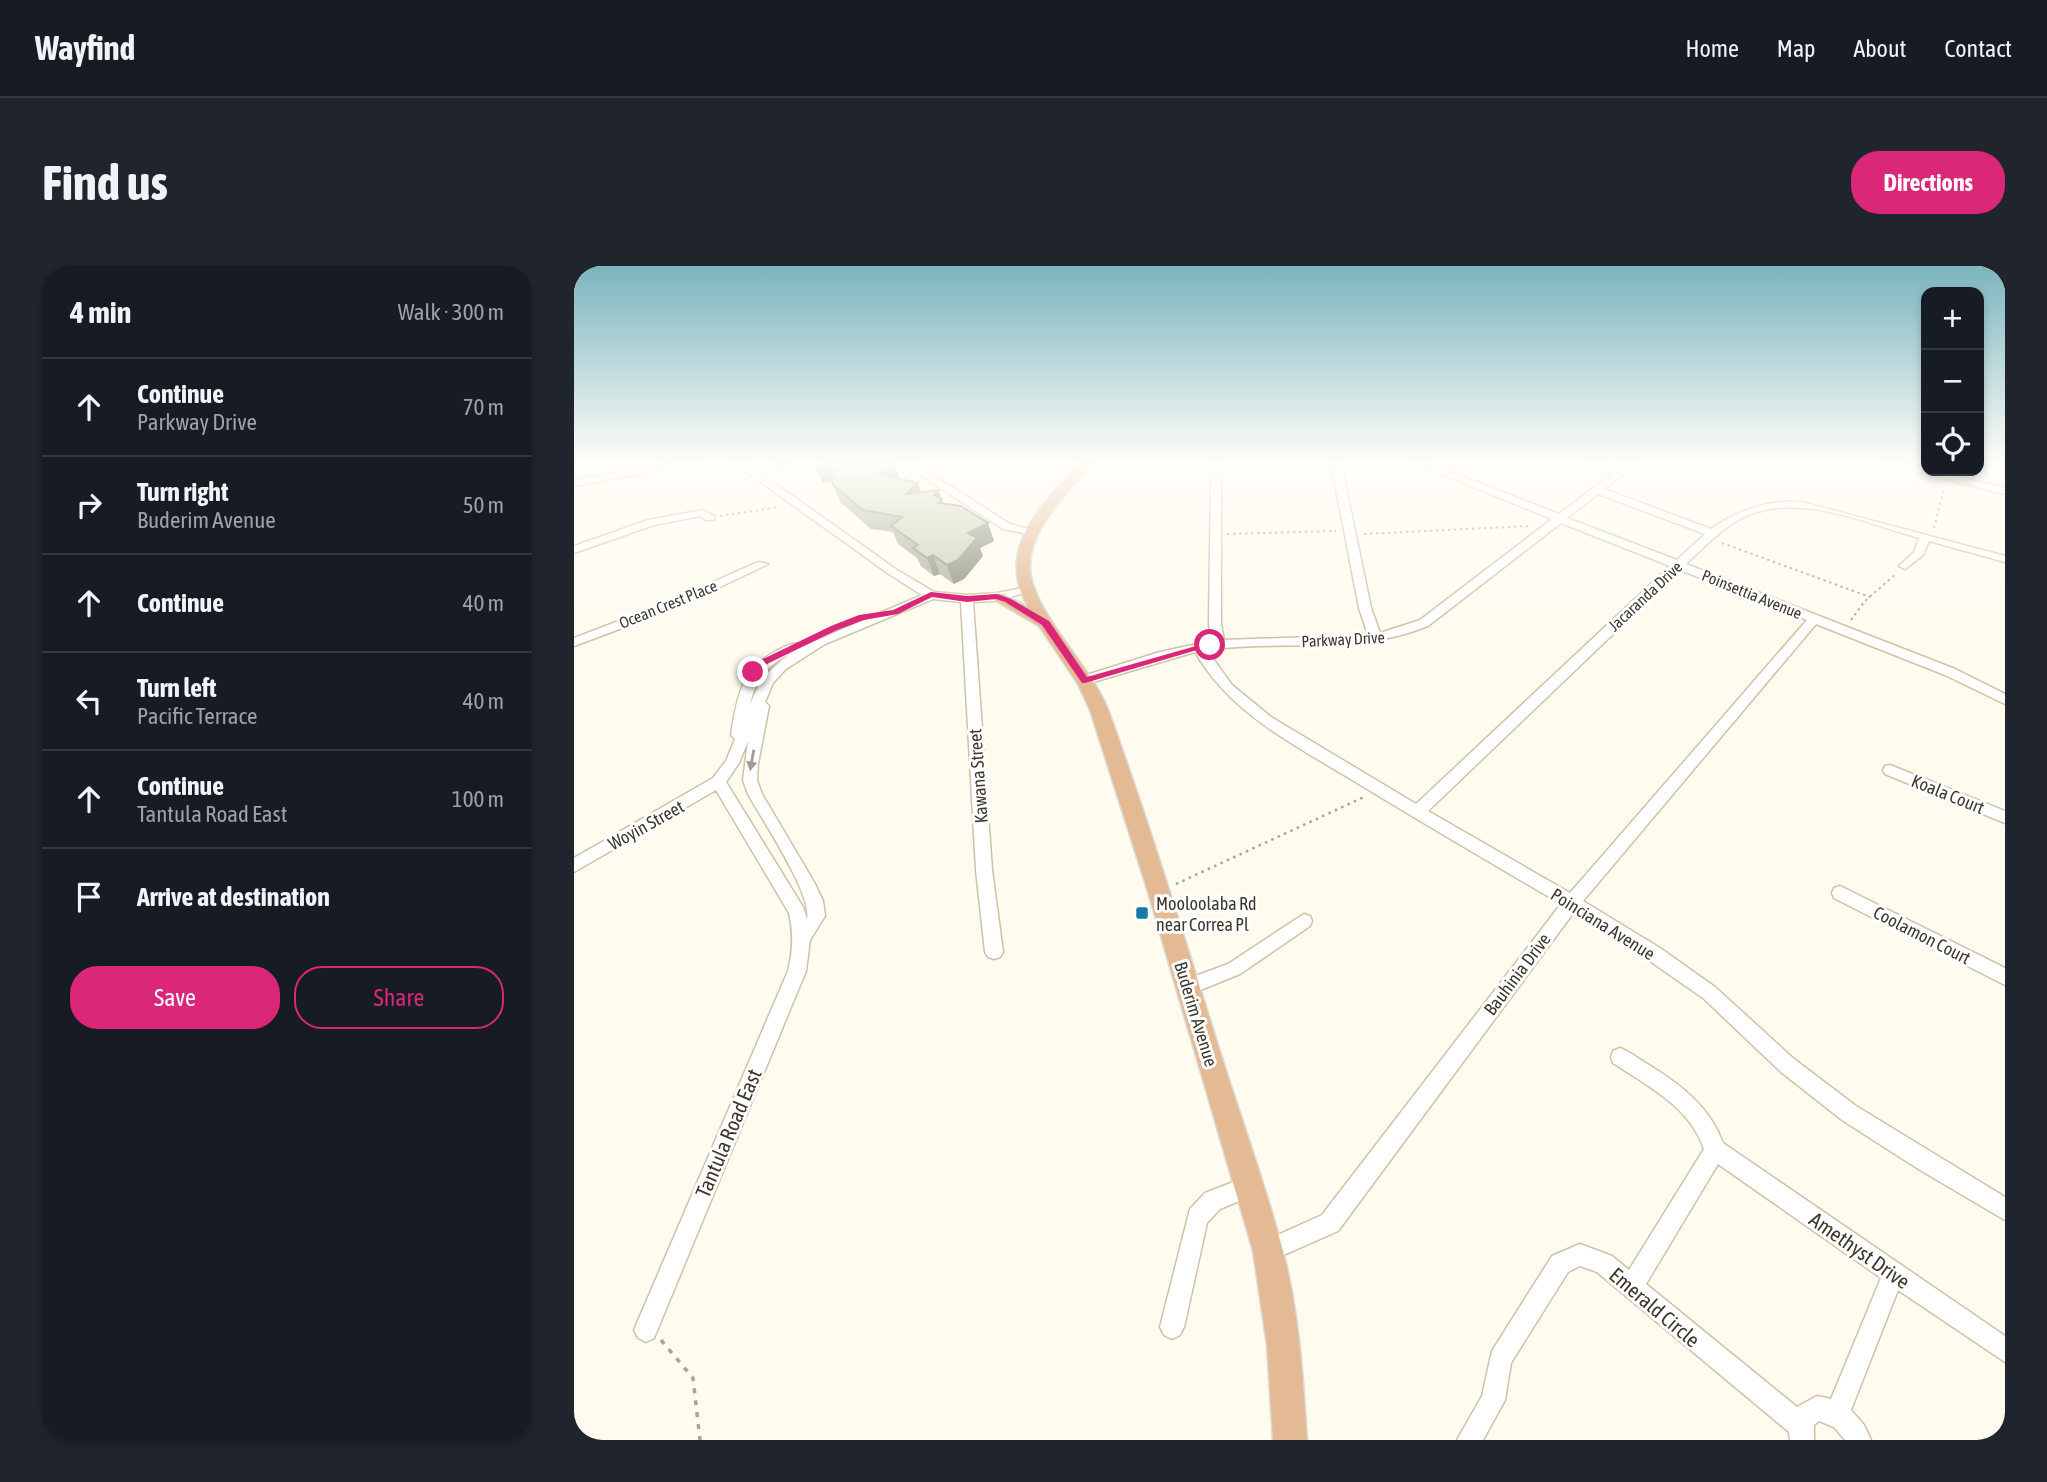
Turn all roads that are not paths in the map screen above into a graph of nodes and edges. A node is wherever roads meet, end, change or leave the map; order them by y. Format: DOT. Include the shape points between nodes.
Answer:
graph roads {
  1 [pos="676,518"];
  2 [pos="816,518"];
  3 [pos="992,518"];
  4 [pos="1044,518"];
  5 [pos="1216,518"];
  6 [pos="1347,518"];
  7 [pos="1557,518"];
  8 [pos="1666,518"];
  9 [pos="1737,518"];
  10 [pos="1856,518"];
  11 [pos="1560,519"];
  12 [pos="1033,532"];
  13 [pos="1709,535"];
  14 [pos="1928,538"];
  15 [pos="574,550"];
  16 [pos="2005,559"];
  17 [pos="762,564"];
  18 [pos="1678,565"];
  19 [pos="1905,566"];
  20 [pos="1028,590"];
  21 [pos="931,595"];
  22 [pos="997,597"];
  23 [pos="967,599"];
  24 [pos="895,612"];
  25 [pos="1814,619"];
  26 [pos="1045,623"];
  27 [pos="1374,638"];
  28 [pos="574,642"];
  29 [pos="1218,644"];
  30 [pos="1199,647"];
  31 [pos="1085,680"];
  32 [pos="762,693"];
  33 [pos="2005,700"];
  34 [pos="740,744"];
  35 [pos="1890,770"];
  36 [pos="718,782"];
  37 [pos="1416,813"];
  38 [pos="2005,817"];
  39 [pos="574,866"];
  40 [pos="1840,893"];
  41 [pos="1571,903"];
  42 [pos="1304,921"];
  43 [pos="804,935"];
  44 [pos="994,952"];
  45 [pos="2005,977"];
  46 [pos="1188,987"];
  47 [pos="1620,1057"];
  48 [pos="1715,1150"];
  49 [pos="1249,1187"];
  50 [pos="2005,1209"];
  51 [pos="1268,1251"];
  52 [pos="1894,1273"];
  53 [pos="1632,1287"];
  54 [pos="1172,1326"];
  55 [pos="646,1330"];
  56 [pos="2005,1350"];
  57 [pos="1837,1414"];
  58 [pos="1802,1433"];
  59 [pos="1290,1440"];
  60 [pos="1469,1440"];
  61 [pos="1859,1440"];
  1 -- 15 [label="street"];
  2 -- 21 [label="street"];
  3 -- 12 [label="street" via="1007,527"];
  4 -- 12 [label="main road, Buderim Avenue"];
  5 -- 29 [label="street"];
  6 -- 27 [label="street"];
  7 -- 11 [label="street, Poinsettia Avenue"];
  8 -- 13 [label="street"];
  9 -- 13 [label="street, Jacaranda Drive"];
  10 -- 14 [label="street, Jacaranda Drive"];
  11 -- 18 [label="street, Poinsettia Avenue"];
  11 -- 27 [label="street, Parkway Drive" via="1424,623 1398,635"];
  12 -- 20 [label="main road, Buderim Avenue" via="1022,563"];
  13 -- 18 [label="street, Jacaranda Drive"];
  14 -- 16 [label="street, Jacaranda Drive"];
  14 -- 19 [label="street"];
  17 -- 28 [label="street, Ocean Crest Place"];
  18 -- 25 [label="street, Poinsettia Avenue"];
  18 -- 37 [label="street, Jacaranda Drive"];
  20 -- 22 [label="street"];
  20 -- 26 [label="main road, Buderim Avenue"];
  21 -- 23 [label="street"];
  21 -- 24 [label="street"];
  22 -- 23 [label="street"];
  22 -- 26 [label="main road"];
  23 -- 44 [label="street, Kawana Street" via="984,870"];
  24 -- 32 [label="street" via="855,625 792,658 774,672"];
  24 -- 34 [label="street" via="845,623 758,667 750,677 744,701"];
  25 -- 33 [label="street, Poinsettia Avenue" via="1950,672"];
  25 -- 41 [label="street, Bauhinia Drive"];
  26 -- 31 [label="main road, Buderim Avenue"];
  27 -- 29 [label="street, Parkway Drive"];
  29 -- 30 [label="street, Parkway Drive"];
  30 -- 31 [label="street, Parkway Drive"];
  30 -- 37 [label="street, Poinciana Avenue" via="1213,671 1247,707"];
  31 -- 46 [label="main road, Buderim Avenue" via="1100,710"];
  32 -- 34 [label="street"];
  32 -- 43 [label="street, Tantula Road East, one-way" via="750,780 817,909 816,920"];
  34 -- 36 [label="street"];
  35 -- 38 [label="street, Koala Court"];
  36 -- 39 [label="street, Woyin Street"];
  36 -- 43 [label="street" via="797,912"];
  37 -- 41 [label="street, Poinciana Avenue"];
  40 -- 45 [label="street, Coolamon Court"];
  41 -- 50 [label="street, Poinciana Avenue" via="1696,983 1802,1078 1896,1143"];
  41 -- 51 [label="street, Bauhinia Drive" via="1330,1223"];
  42 -- 46 [label="street" via="1234,969"];
  43 -- 55 [label="street, Tantula Road East" via="797,971"];
  46 -- 49 [label="main road, Buderim Avenue"];
  47 -- 48 [label="street" via="1695,1109 1710,1130"];
  48 -- 52 [label="street, Amethyst Drive"];
  48 -- 53 [label="street"];
  49 -- 51 [label="main road, Buderim Avenue"];
  49 -- 54 [label="street" via="1202,1210"];
  51 -- 59 [label="main road, Buderim Avenue" via="1283,1332"];
  52 -- 56 [label="street, Amethyst Drive"];
  52 -- 57 [label="street"];
  53 -- 58 [label="street, Emerald Circle"];
  53 -- 60 [label="street, Emerald Circle" via="1604,1264 1580,1255 1560,1265 1500,1359 1493,1400"];
  57 -- 58 [label="street" via="1817,1408 1804,1417"];
  57 -- 61 [label="street"];
}
